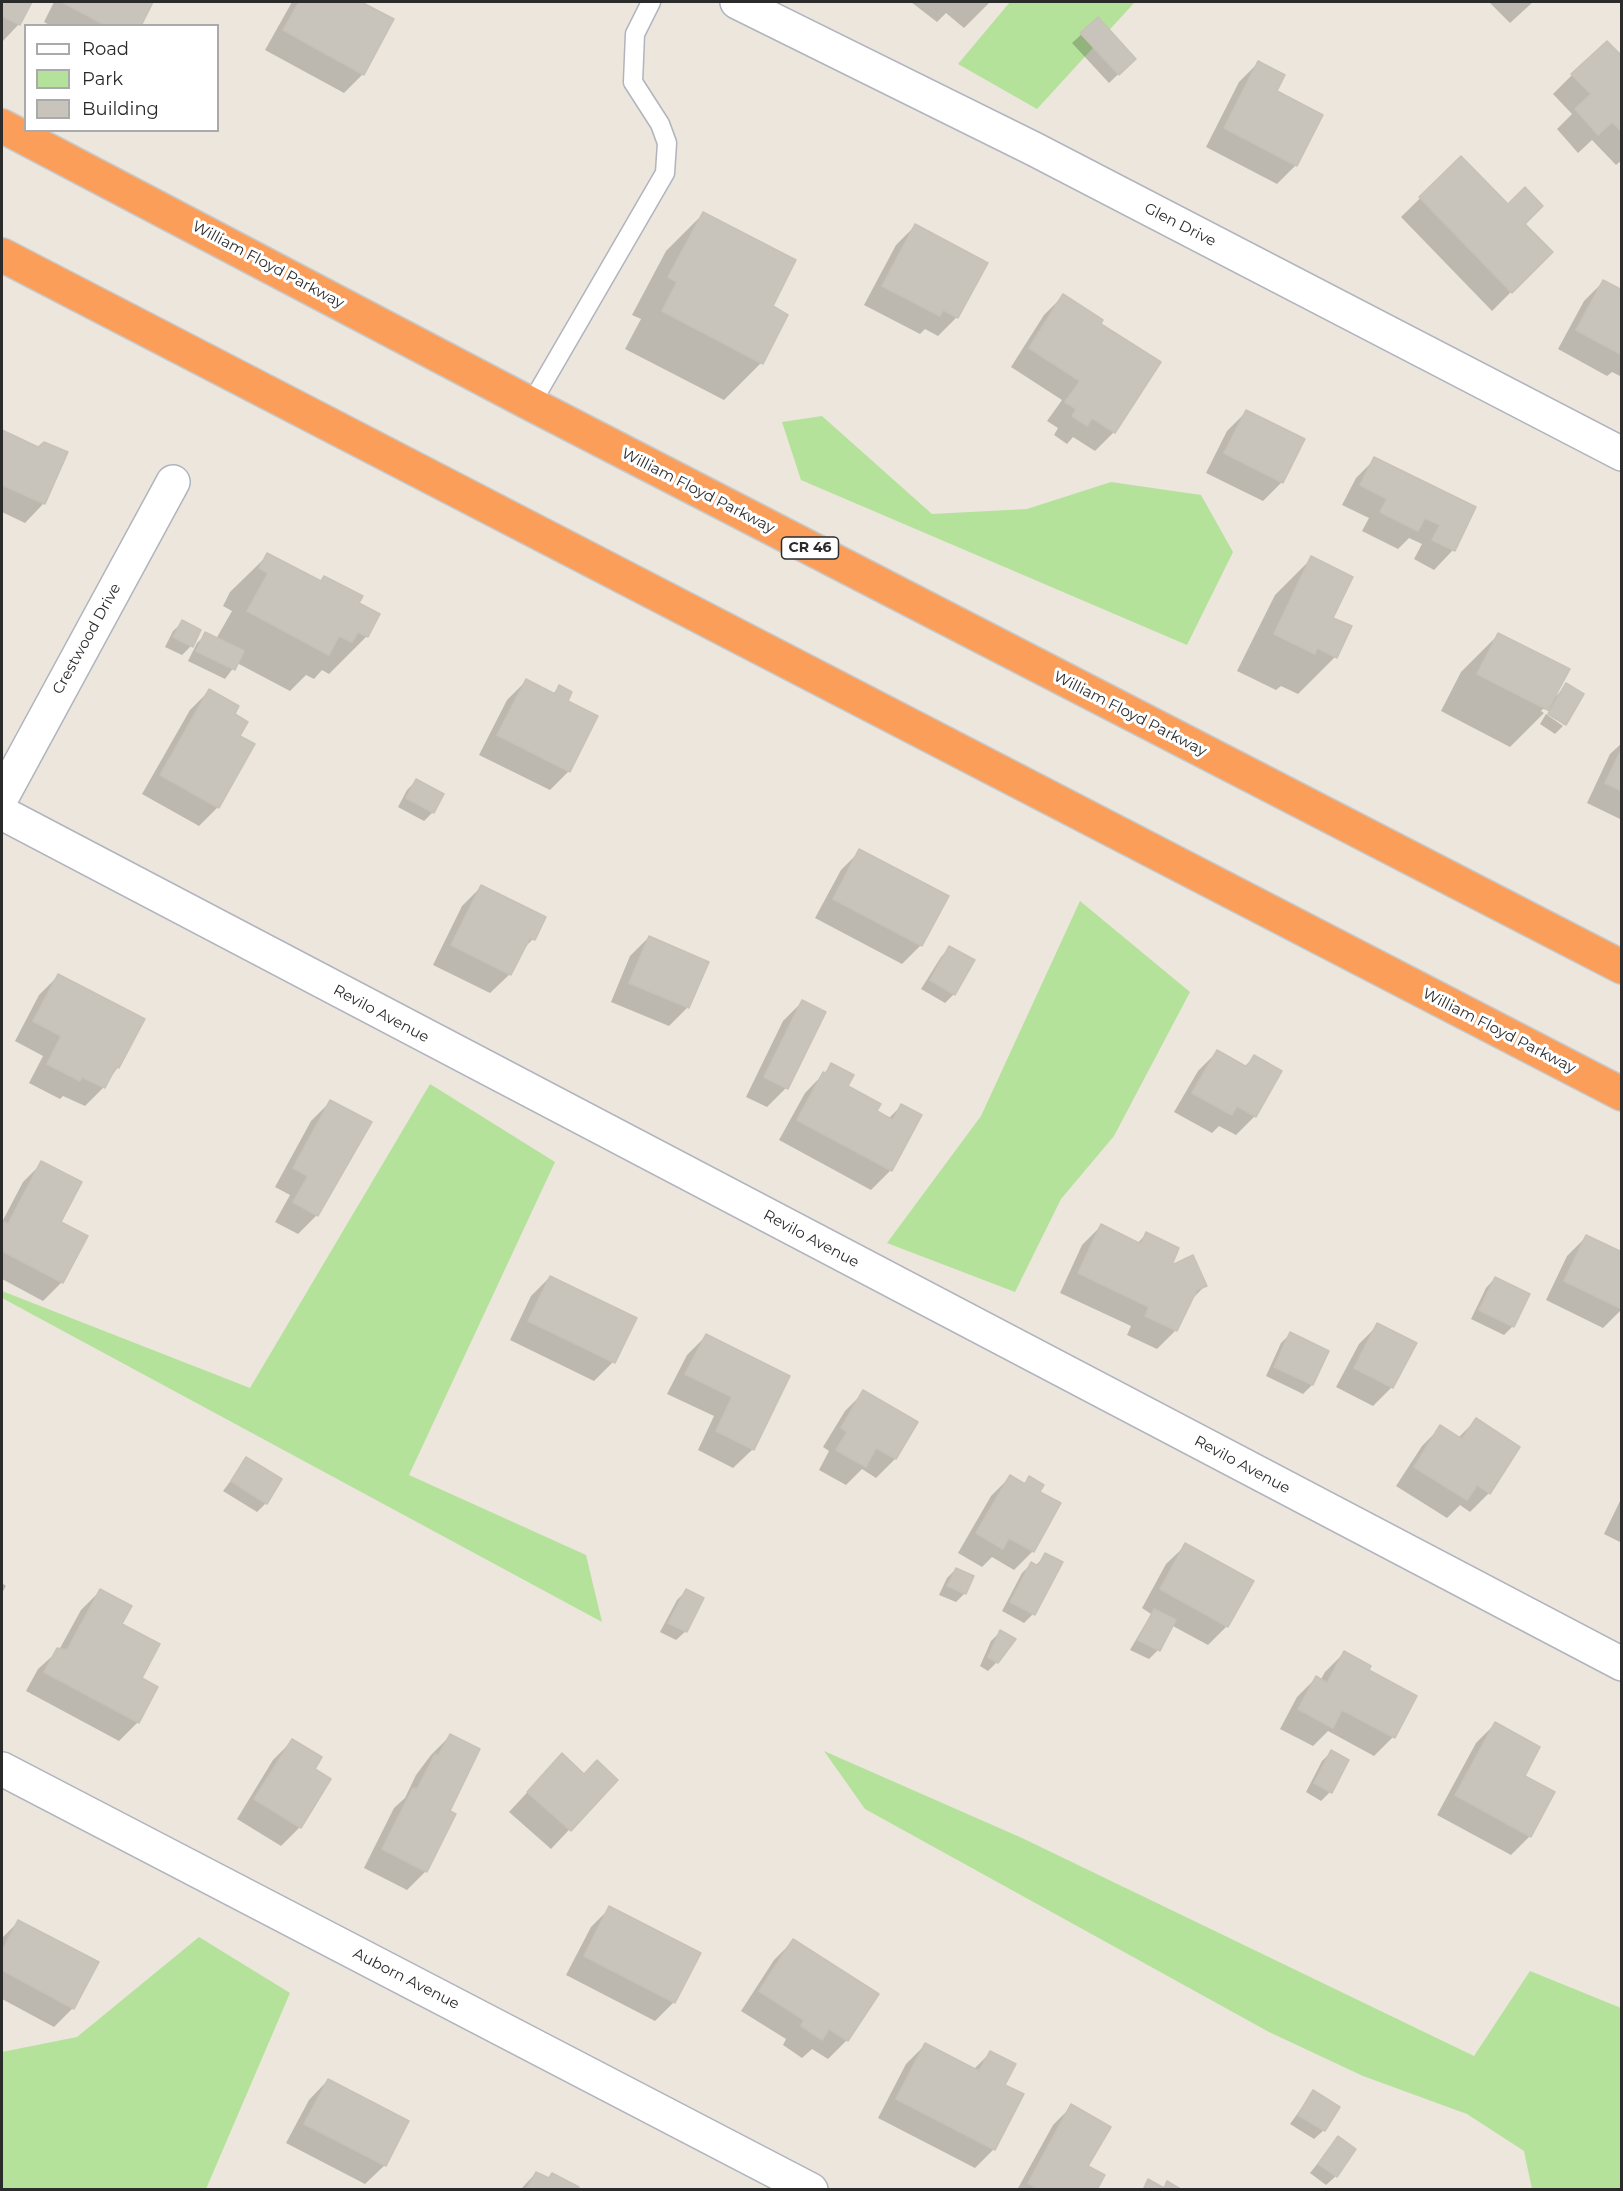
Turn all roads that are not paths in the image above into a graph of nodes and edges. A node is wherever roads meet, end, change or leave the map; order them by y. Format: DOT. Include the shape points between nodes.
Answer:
graph roads {
  1 [pos="651,2"];
  2 [pos="737,2"];
  3 [pos="2,126"];
  4 [pos="2,255"];
  5 [pos="531,404"];
  6 [pos="1622,454"];
  7 [pos="173,482"];
  8 [pos="2,797"];
  9 [pos="2,813"];
  10 [pos="1622,967"];
  11 [pos="1622,1094"];
  12 [pos="1622,1664"];
  13 [pos="2,1769"];
  14 [pos="811,2190"];
  1 -- 5 [label="lane" via="635,34 633,82 660,124 667,143 665,173"];
  2 -- 6 [label="street, Glen Drive" via="1034,149"];
  3 -- 5 [label="highway, William Floyd Parkway / CR 46"];
  4 -- 11 [label="highway, William Floyd Parkway"];
  5 -- 10 [label="highway, William Floyd Parkway / CR 46"];
  7 -- 8 [label="street, Crestwood Drive"];
  9 -- 12 [label="street, Revilo Avenue"];
  13 -- 14 [label="street, Auborn Avenue"];
}
